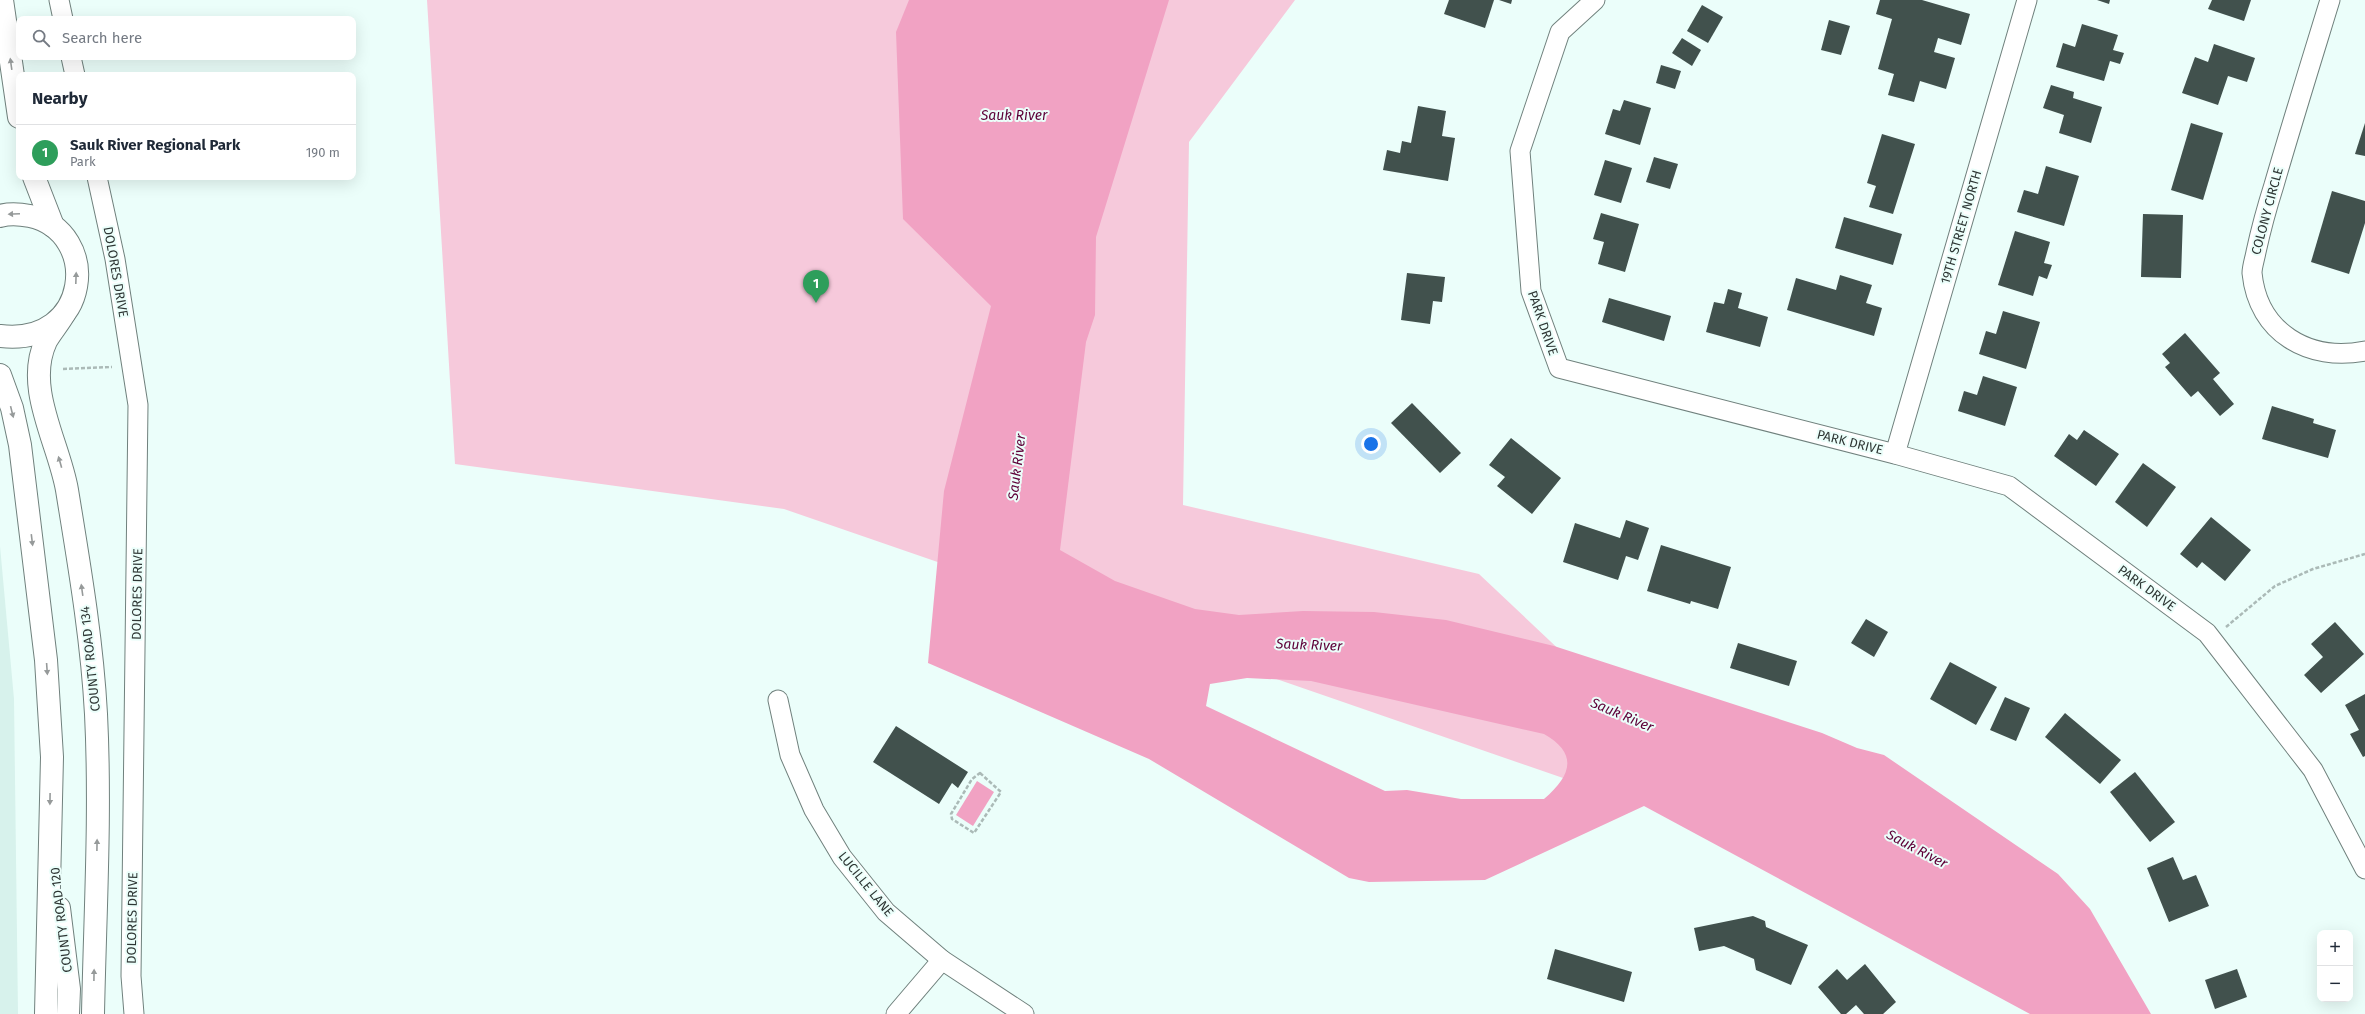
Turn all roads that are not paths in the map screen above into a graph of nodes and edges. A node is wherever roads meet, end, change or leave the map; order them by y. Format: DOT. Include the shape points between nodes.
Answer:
graph roads {
  1 [pos="2,0"];
  2 [pos="59,0"];
  3 [pos="1596,0"];
  4 [pos="2028,0"];
  5 [pos="2330,0"];
  6 [pos="62,16"];
  7 [pos="72,60"];
  8 [pos="74,72"];
  9 [pos="16,96"];
  10 [pos="35,180"];
  11 [pos="98,180"];
  12 [pos="0,216"];
  13 [pos="53,226"];
  14 [pos="64,314"];
  15 [pos="0,336"];
  16 [pos="2365,350"];
  17 [pos="0,375"];
  18 [pos="1895,454"];
  19 [pos="778,700"];
  20 [pos="50,826"];
  21 [pos="2365,869"];
  22 [pos="942,960"];
  23 [pos="46,1014"];
  24 [pos="68,1014"];
  25 [pos="93,1014"];
  26 [pos="134,1014"];
  27 [pos="896,1014"];
  28 [pos="1024,1014"];
  9 -- 1 [label="street, one-way"];
  2 -- 6 [label="street"];
  3 -- 18 [label="street, PARK DRIVE" via="1560,32 1520,151 1531,291 1559,368"];
  4 -- 18 [label="street, 19TH STREET NORTH"];
  5 -- 16 [label="street, COLONY CIRCLE" via="2262,222 2252,272 2259,301 2275,327 2297,344 2323,353 2349,354"];
  7 -- 8 [label="street"];
  10 -- 13 [label="street"];
  11 -- 26 [label="street, DOLORES DRIVE" via="115,259 138,405 131,976"];
  13 -- 12 [label="street, one-way" via="37,217 20,213"];
  14 -- 13 [label="street, one-way" via="74,297 77,271 75,258 67,240"];
  14 -- 15 [label="street" via="51,327 35,335 17,338"];
  25 -- 14 [label="street, COUNTY ROAD 134, one-way" via="98,781 96,712 87,623 65,478 40,393 40,367 46,342"];
  17 -- 20 [label="street, one-way" via="12,408 20,445 46,660 52,757"];
  18 -- 21 [label="street, PARK DRIVE" via="2009,486 2207,633 2313,770"];
  19 -- 22 [label="street, LUCILLE LANE" via="790,755 814,810 842,858 886,912"];
  20 -- 23 [label="street"];
  20 -- 24 [label="street, COUNTY ROAD 120" via="69,989"];
  22 -- 27 [label="street"];
  22 -- 28 [label="street, LUCILLE LANE"];
}
